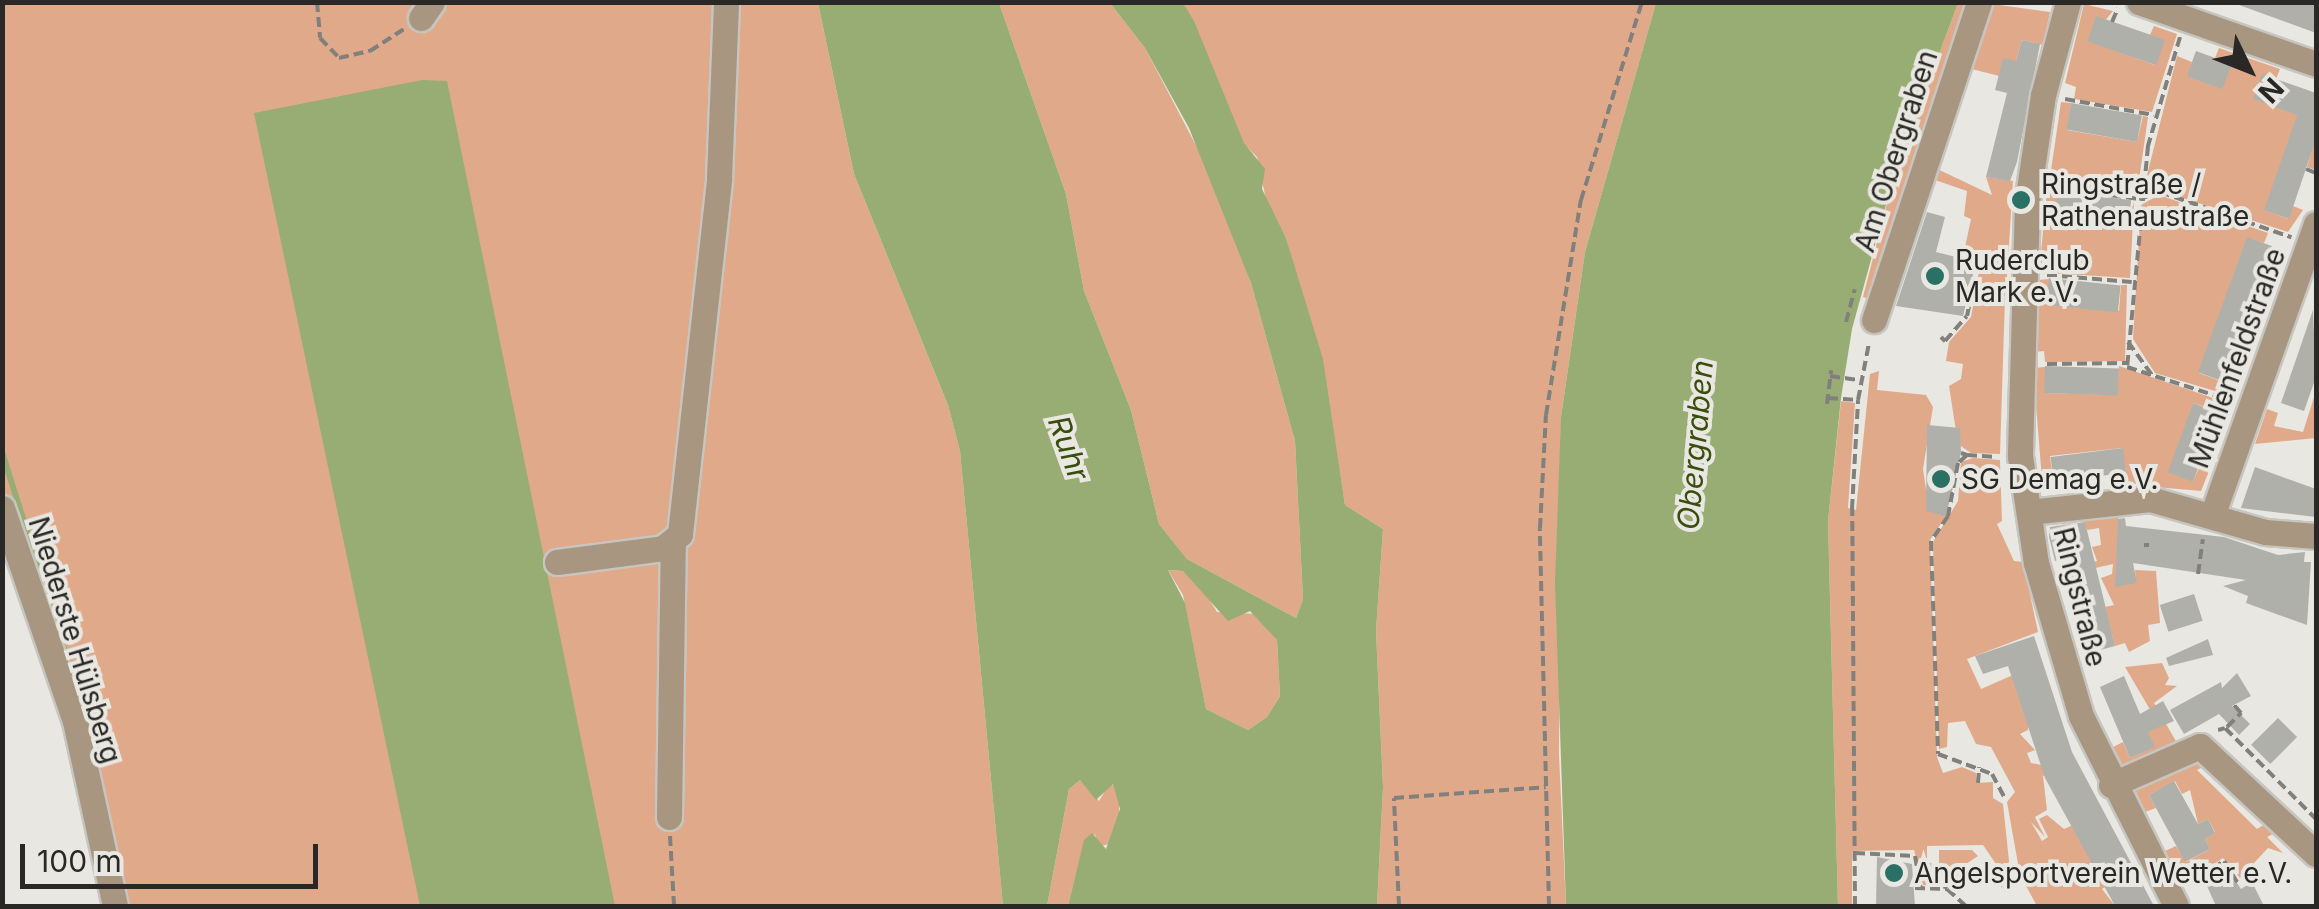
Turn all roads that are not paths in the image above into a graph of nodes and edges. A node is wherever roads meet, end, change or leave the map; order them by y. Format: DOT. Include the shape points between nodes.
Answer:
graph roads {
  1 [pos="726,2"];
  2 [pos="1979,2"];
  3 [pos="2068,2"];
  4 [pos="2140,2"];
  5 [pos="2316,64"];
  6 [pos="2313,234"];
  7 [pos="1874,320"];
  8 [pos="2,508"];
  9 [pos="2029,512"];
  10 [pos="2210,512"];
  11 [pos="2316,536"];
  12 [pos="673,546"];
  13 [pos="557,562"];
  14 [pos="2111,785"];
  15 [pos="668,817"];
  16 [pos="2316,854"];
  17 [pos="2173,901"];
  18 [pos="115,906"];
  1 -- 12 [label="street" via="724,116 692,452"];
  2 -- 7 [label="street, Am Obergraben"];
  3 -- 9 [label="street, Ringstraße" via="2042,95 2022,274 2018,364"];
  4 -- 5 [label="street"];
  6 -- 10 [label="street, Mühlenfeldstraße"];
  8 -- 18 [label="street, Niederste Hülsberg" via="75,721"];
  9 -- 10 [label="street" via="2126,498"];
  9 -- 14 [label="street, Ringstraße" via="2052,628"];
  10 -- 11 [label="street" via="2264,532"];
  12 -- 13 [label="street"];
  12 -- 15 [label="street"];
  14 -- 16 [label="street" via="2200,746"];
  14 -- 17 [label="street, Ringstraße"];
}
